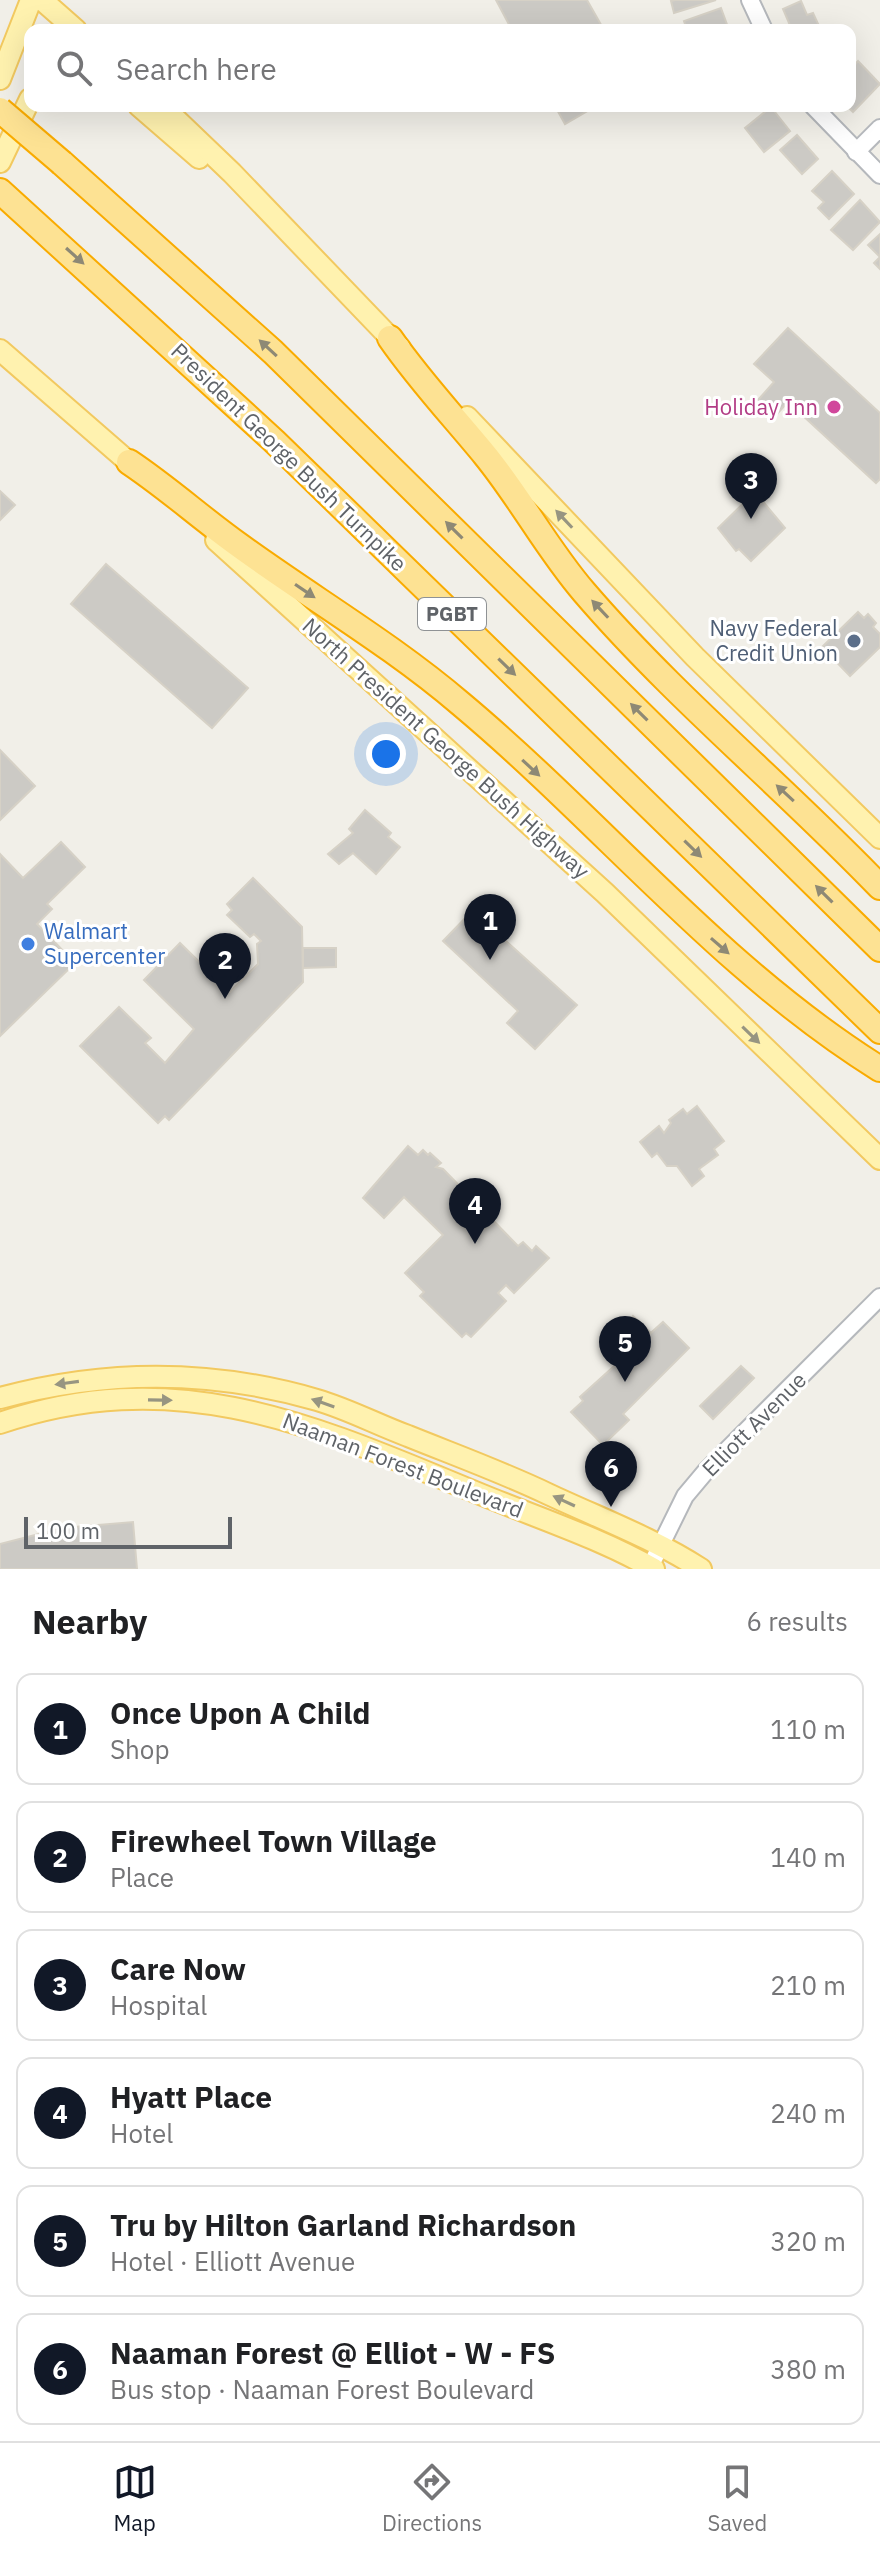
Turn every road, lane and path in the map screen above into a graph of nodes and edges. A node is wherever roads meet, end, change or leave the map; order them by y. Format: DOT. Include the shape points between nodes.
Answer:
graph roads {
  1 [pos="31,0"];
  2 [pos="42,0"];
  3 [pos="750,0"];
  4 [pos="69,24"];
  5 [pos="761,24"];
  6 [pos="0,79"];
  7 [pos="0,110"];
  8 [pos="24,112"];
  9 [pos="146,112"];
  10 [pos="168,112"];
  11 [pos="819,112"];
  12 [pos="880,128"];
  13 [pos="856,152"];
  14 [pos="0,162"];
  15 [pos="232,173"];
  16 [pos="880,175"];
  17 [pos="8,198"];
  18 [pos="390,338"];
  19 [pos="0,350"];
  20 [pos="129,462"];
  21 [pos="880,838"];
  22 [pos="880,887"];
  23 [pos="880,949"];
  24 [pos="880,1031"];
  25 [pos="880,1069"];
  26 [pos="880,1159"];
  27 [pos="880,1297"];
  28 [pos="0,1398"];
  29 [pos="0,1423"];
  30 [pos="475,1460"];
  31 [pos="427,1472"];
  32 [pos="660,1545"];
  33 [pos="652,1568"];
  34 [pos="701,1569"];
  1 -- 6 [label="main road"];
  2 -- 4 [label="main road"];
  3 -- 5 [label="street"];
  23 -- 7 [label="highway, PGBT, one-way, bridge" via="273,352"];
  8 -- 14 [label="main road"];
  9 -- 15 [label="main road" via="196,156"];
  10 -- 15 [label="main road"];
  11 -- 13 [label="street"];
  12 -- 13 [label="street"];
  13 -- 16 [label="street"];
  15 -- 18 [label="main road"];
  17 -- 24 [label="highway, President George Bush Turnpike / PGBT, one-way" via="237,406"];
  21 -- 18 [label="main road, one-way" via="695,657"];
  22 -- 18 [label="highway, one-way" via="585,593 487,457 423,385"];
  19 -- 20 [label="main road, North President George Bush Highway"];
  20 -- 25 [label="highway, one-way" via="461,704 777,996"];
  20 -- 26 [label="main road, North President George Bush Highway, one-way" via="605,893"];
  27 -- 32 [label="street, Elliott Avenue" via="706,1471 685,1496"];
  30 -- 28 [label="main road, Naaman Forest Boulevard, one-way" via="320,1401 213,1378 136,1375"];
  29 -- 31 [label="main road, Naaman Forest Boulevard, one-way" via="110,1402 213,1403 323,1429"];
  30 -- 31 [label="main road"];
  32 -- 30 [label="main road, Naaman Forest Boulevard, one-way"];
  31 -- 33 [label="main road, Naaman Forest Boulevard"];
  32 -- 33 [label="street, Elliott Avenue"];
  32 -- 34 [label="main road, Naaman Forest Boulevard"];
}
